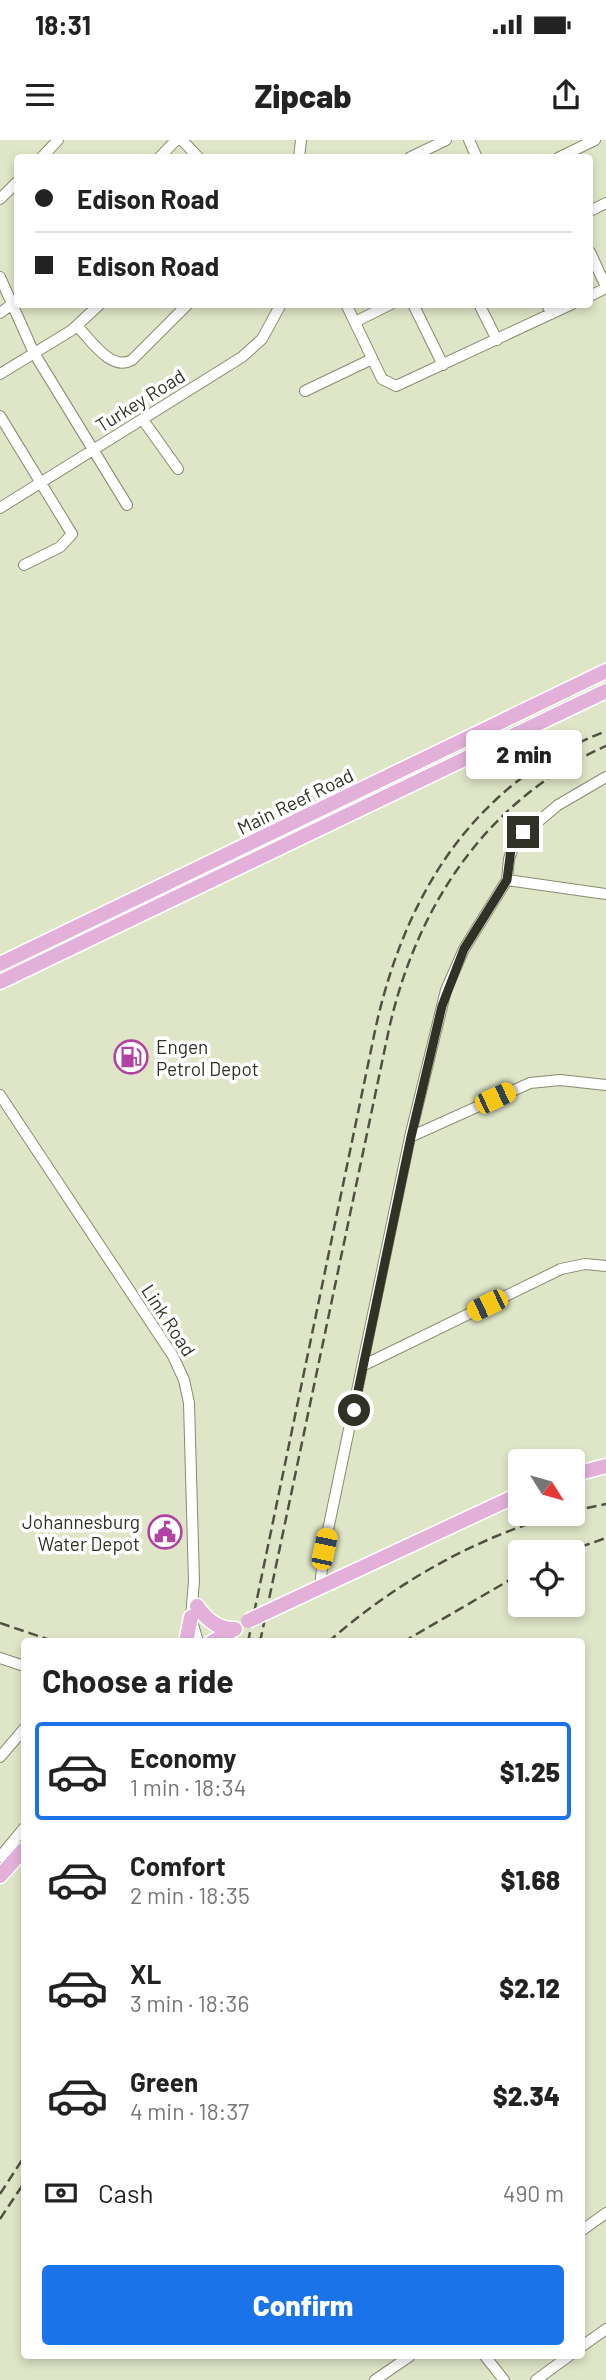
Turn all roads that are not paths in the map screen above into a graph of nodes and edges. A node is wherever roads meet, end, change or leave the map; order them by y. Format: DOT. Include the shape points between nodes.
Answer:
graph roads {
  1 [pos="58,140"];
  2 [pos="176,140"];
  3 [pos="182,140"];
  4 [pos="446,140"];
  5 [pos="595,140"];
  6 [pos="45,154"];
  7 [pos="163,154"];
  8 [pos="196,154"];
  9 [pos="417,154"];
  10 [pos="566,154"];
  11 [pos="14,185"];
  12 [pos="0,199"];
  13 [pos="593,259"];
  14 [pos="0,277"];
  15 [pos="606,288"];
  16 [pos="14,303"];
  17 [pos="16,308"];
  18 [pos="96,308"];
  19 [pos="184,308"];
  20 [pos="279,308"];
  21 [pos="348,308"];
  22 [pos="383,308"];
  23 [pos="415,308"];
  24 [pos="481,308"];
  25 [pos="549,309"];
  26 [pos="0,313"];
  27 [pos="355,322"];
  28 [pos="78,326"];
  29 [pos="497,340"];
  30 [pos="34,353"];
  31 [pos="372,359"];
  32 [pos="443,365"];
  33 [pos="0,374"];
  34 [pos="305,391"];
  35 [pos="0,416"];
  36 [pos="143,420"];
  37 [pos="93,450"];
  38 [pos="178,470"];
  39 [pos="40,482"];
  40 [pos="127,505"];
  41 [pos="0,508"];
  42 [pos="24,565"];
  43 [pos="606,671"];
  44 [pos="606,691"];
  45 [pos="606,777"];
  46 [pos="299,820"];
  47 [pos="305,835"];
  48 [pos="507,880"];
  49 [pos="606,894"];
  50 [pos="0,964"];
  51 [pos="0,982"];
  52 [pos="606,1085"];
  53 [pos="0,1095"];
  54 [pos="411,1137"];
  55 [pos="606,1266"];
  56 [pos="364,1365"];
  57 [pos="606,1466"];
  58 [pos="585,1472"];
  59 [pos="508,1500"];
  60 [pos="320,1587"];
  61 [pos="194,1611"];
  62 [pos="235,1629"];
  63 [pos="188,1638"];
  64 [pos="197,1638"];
  65 [pos="212,1638"];
  66 [pos="219,1638"];
  67 [pos="0,1658"];
  68 [pos="21,1665"];
  69 [pos="21,1732"];
  70 [pos="0,1757"];
  71 [pos="21,1832"];
  72 [pos="21,1852"];
  73 [pos="0,1857"];
  74 [pos="0,1876"];
  75 [pos="606,2213"];
  76 [pos="585,2228"];
  77 [pos="606,2329"];
  78 [pos="585,2344"];
  79 [pos="406,2359"];
  80 [pos="487,2359"];
  81 [pos="565,2359"];
  82 [pos="375,2380"];
  83 [pos="503,2380"];
  84 [pos="536,2380"];
  1 -- 6 [label="street"];
  2 -- 7 [label="street"];
  3 -- 8 [label="street"];
  4 -- 9 [label="street"];
  5 -- 10 [label="street"];
  11 -- 12 [label="street"];
  13 -- 15 [label="street"];
  14 -- 16 [label="street"];
  16 -- 26 [label="street"];
  17 -- 30 [label="street"];
  18 -- 28 [label="street"];
  19 -- 28 [label="street" via="124,364 113,362"];
  20 -- 36 [label="street, Turkey Road" via="262,339 242,357"];
  21 -- 27 [label="street"];
  22 -- 27 [label="street"];
  23 -- 32 [label="street"];
  24 -- 29 [label="street"];
  25 -- 29 [label="street"];
  27 -- 31 [label="street"];
  28 -- 30 [label="street"];
  29 -- 32 [label="street"];
  30 -- 33 [label="street"];
  30 -- 37 [label="street"];
  31 -- 32 [label="street" via="382,379 396,386"];
  31 -- 34 [label="street"];
  35 -- 39 [label="street"];
  36 -- 37 [label="street, Turkey Road"];
  36 -- 38 [label="street"];
  37 -- 39 [label="street, Turkey Road"];
  37 -- 40 [label="street"];
  39 -- 41 [label="street, Turkey Road"];
  39 -- 42 [label="street" via="71,537"];
  43 -- 46 [label="main road, Main Reef Road"];
  44 -- 47 [label="main road, Main Reef Road"];
  45 -- 48 [label="street" via="523,832 511,849"];
  46 -- 47 [label="main road"];
  46 -- 50 [label="main road, Main Reef Road"];
  47 -- 51 [label="main road, Main Reef Road"];
  48 -- 49 [label="street"];
  48 -- 54 [label="street" via="464,949 446,990"];
  52 -- 54 [label="street" via="560,1080 530,1083"];
  53 -- 61 [label="street, Link Road" via="180,1369 189,1403"];
  54 -- 56 [label="street"];
  55 -- 56 [label="street" via="561,1269"];
  56 -- 60 [label="street"];
  57 -- 58 [label="main road"];
  59 -- 60 [label="main road"];
  60 -- 62 [label="main road, bridge"];
  61 -- 62 [label="main road" via="223,1628"];
  61 -- 63 [label="main road"];
  61 -- 64 [label="street, Link Road"];
  61 -- 65 [label="street"];
  62 -- 66 [label="main road"];
  67 -- 68 [label="street"];
  69 -- 70 [label="street"];
  71 -- 73 [label="street"];
  72 -- 74 [label="main road"];
  75 -- 76 [label="street"];
  77 -- 78 [label="street"];
  79 -- 82 [label="street"];
  80 -- 83 [label="street"];
  81 -- 84 [label="street"];
}
